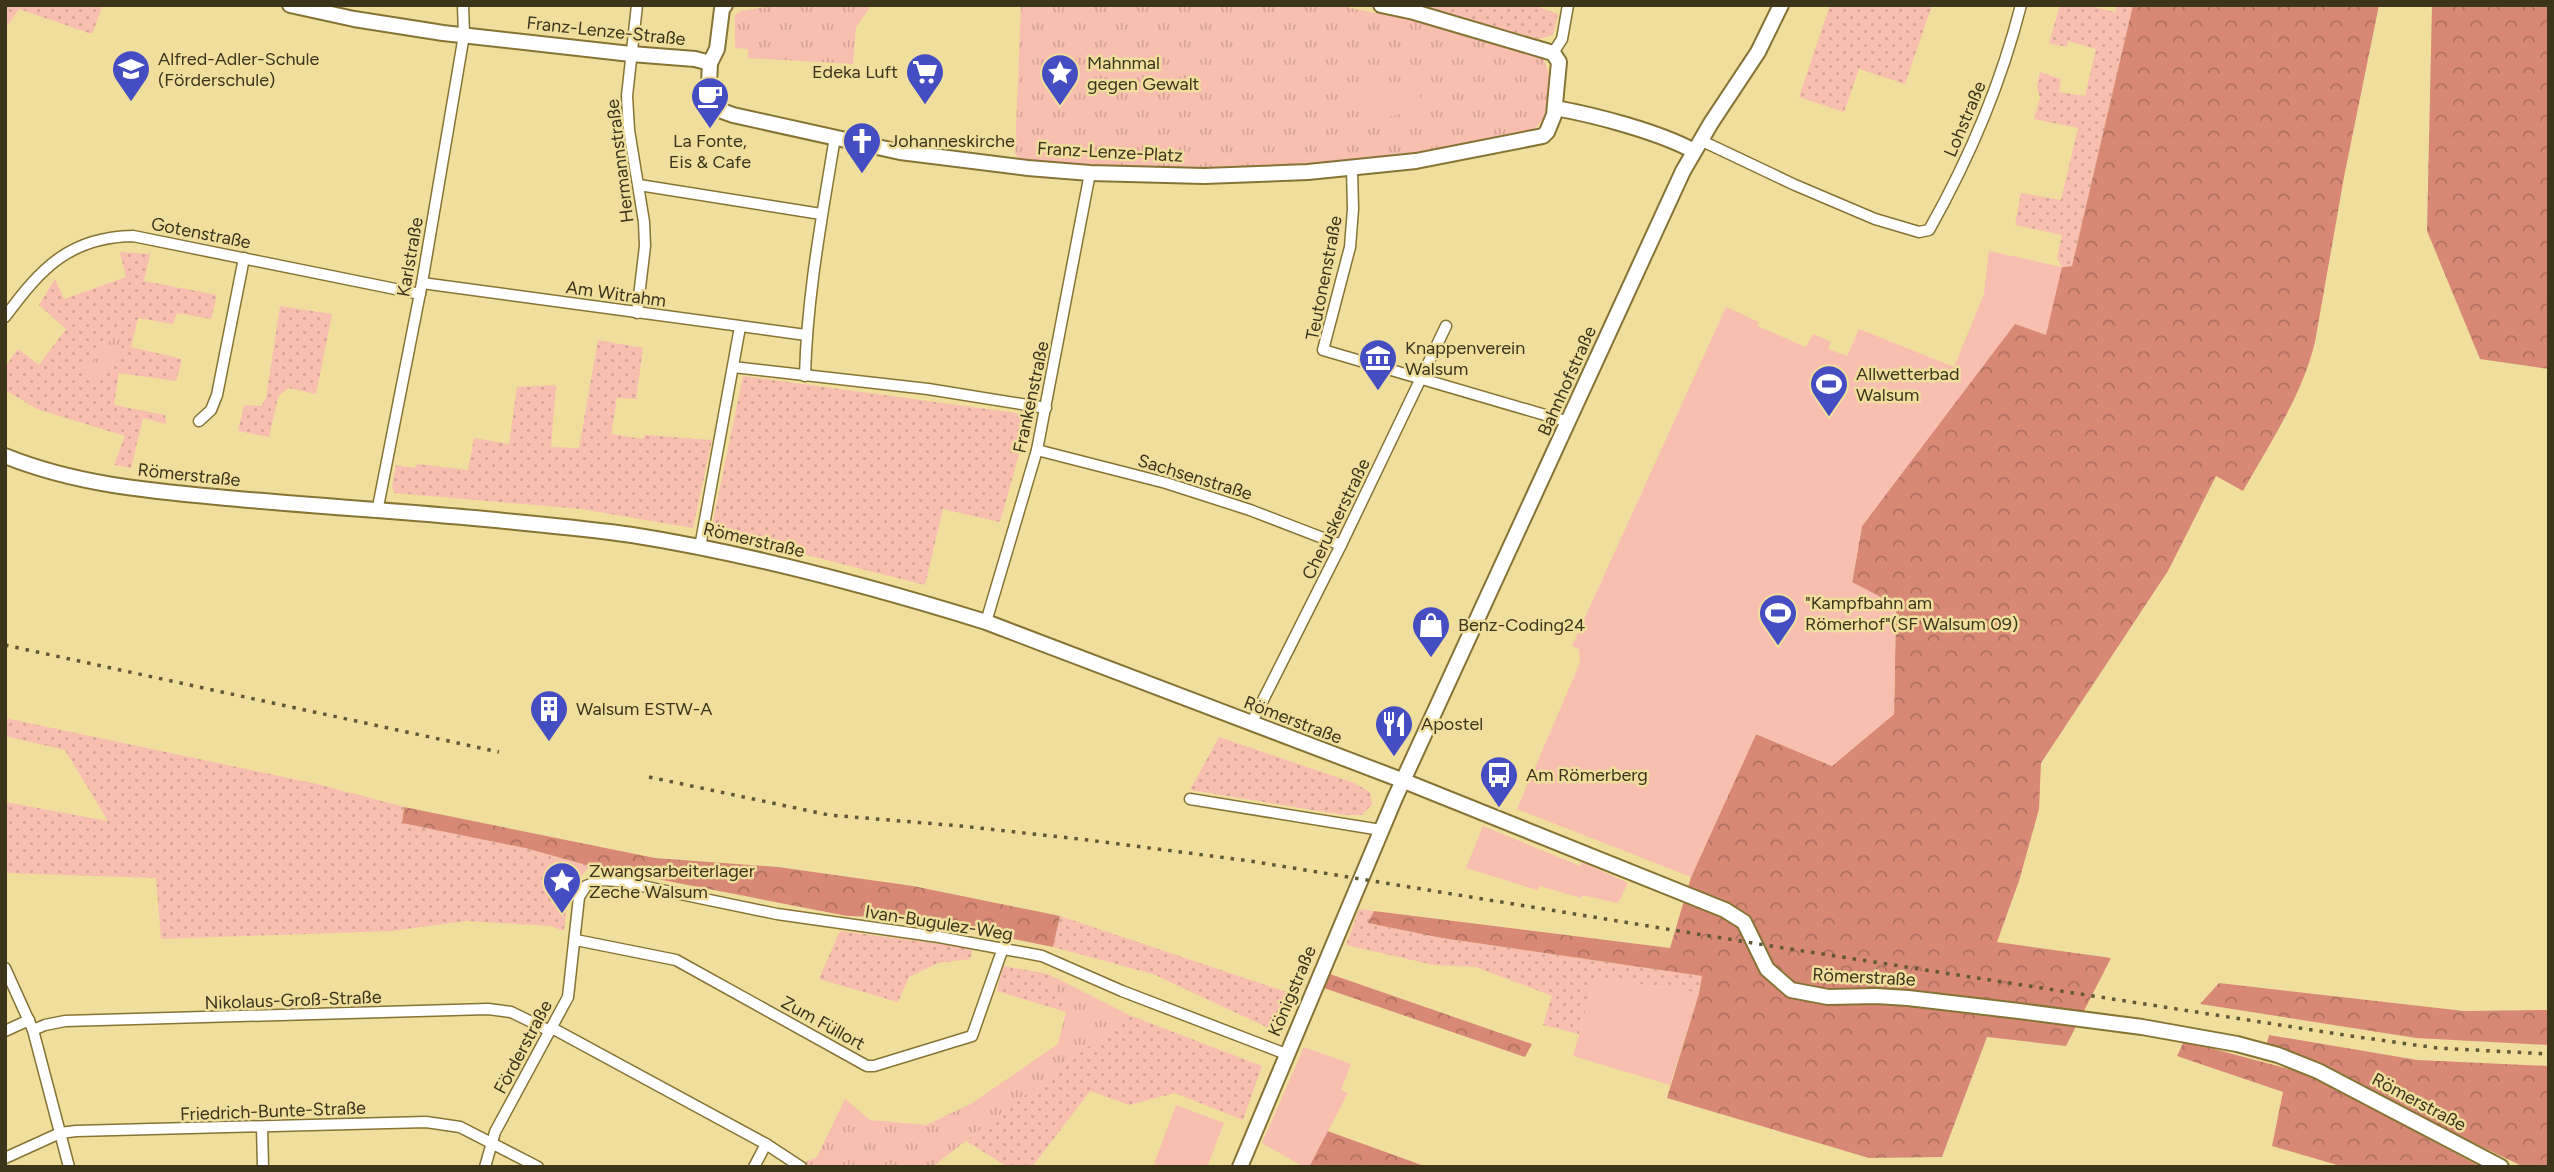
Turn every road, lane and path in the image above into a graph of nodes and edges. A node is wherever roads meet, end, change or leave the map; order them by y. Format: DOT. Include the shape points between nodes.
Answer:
graph roads {
  1 [pos="290,5"];
  2 [pos="463,5"];
  3 [pos="638,5"];
  4 [pos="725,5"];
  5 [pos="1381,5"];
  6 [pos="1568,5"];
  7 [pos="1781,5"];
  8 [pos="2021,5"];
  9 [pos="464,35"];
  10 [pos="1553,53"];
  11 [pos="631,54"];
  12 [pos="710,63"];
  13 [pos="1555,108"];
  14 [pos="835,137"];
  15 [pos="1697,146"];
  16 [pos="1352,169"];
  17 [pos="1090,173"];
  18 [pos="639,185"];
  19 [pos="821,214"];
  20 [pos="244,258"];
  21 [pos="421,289"];
  22 [pos="637,313"];
  23 [pos="5,317"];
  24 [pos="1446,326"];
  25 [pos="740,327"];
  26 [pos="806,335"];
  27 [pos="733,367"];
  28 [pos="805,376"];
  29 [pos="1422,378"];
  30 [pos="1046,408"];
  31 [pos="199,421"];
  32 [pos="1569,422"];
  33 [pos="1037,450"];
  34 [pos="5,456"];
  35 [pos="377,512"];
  36 [pos="1341,545"];
  37 [pos="700,548"];
  38 [pos="986,622"];
  39 [pos="1251,724"];
  40 [pos="1404,781"];
  41 [pos="1189,799"];
  42 [pos="1381,830"];
  43 [pos="579,897"];
  44 [pos="576,940"];
  45 [pos="1003,948"];
  46 [pos="5,968"];
  47 [pos="31,1025"];
  48 [pos="551,1029"];
  49 [pos="5,1031"];
  50 [pos="1286,1054"];
  51 [pos="262,1127"];
  52 [pos="60,1133"];
  53 [pos="491,1142"];
  54 [pos="766,1144"];
  55 [pos="5,1158"];
  56 [pos="801,1166"];
  57 [pos="69,1167"];
  58 [pos="263,1167"];
  59 [pos="485,1167"];
  60 [pos="538,1167"];
  61 [pos="754,1167"];
  62 [pos="1240,1167"];
  63 [pos="2501,1167"];
  1 -- 9 [label="street, Franz-Lenze-Straße"];
  2 -- 9 [label="street, Karlstraße"];
  3 -- 11 [label="street, Hermannstraße"];
  4 -- 12 [label="street, Franz-Lenze-Platz"];
  5 -- 10 [label="street"];
  6 -- 10 [label="street" via="1562,39"];
  7 -- 15 [label="street, Bahnhofstraße" via="1758,52"];
  8 -- 15 [label="street, Lohstraße" via="1975,138 1929,230 1919,232 1867,216"];
  9 -- 11 [label="street, Franz-Lenze-Straße"];
  9 -- 21 [label="street, Karlstraße"];
  10 -- 13 [label="street, Franz-Lenze-Platz" via="1559,62"];
  11 -- 12 [label="street, Franz-Lenze-Straße"];
  11 -- 18 [label="street, Hermannstraße" via="629,130"];
  12 -- 14 [label="street, Franz-Lenze-Platz" via="711,107"];
  13 -- 15 [label="street"];
  13 -- 16 [label="street, Franz-Lenze-Platz" via="1543,136"];
  14 -- 17 [label="street, Franz-Lenze-Platz" via="900,152"];
  14 -- 19 [label="street"];
  15 -- 32 [label="street, Bahnhofstraße"];
  16 -- 17 [label="street, Franz-Lenze-Platz" via="1216,176"];
  16 -- 29 [label="street, Teutonenstraße" via="1350,247 1323,350"];
  17 -- 30 [label="street, Frankenstraße"];
  18 -- 19 [label="street"];
  18 -- 22 [label="street, Hermannstraße" via="645,246"];
  19 -- 26 [label="street"];
  20 -- 21 [label="street, Gotenstraße"];
  20 -- 23 [label="street, Gotenstraße" via="133,236 110,236 52,262"];
  20 -- 31 [label="street" via="217,393 211,410"];
  21 -- 22 [label="street, Am Witrahm"];
  21 -- 35 [label="street, Karlstraße"];
  22 -- 25 [label="street, Am Witrahm"];
  24 -- 29 [label="street, Cheruskerstraße"];
  25 -- 26 [label="street, Am Witrahm"];
  25 -- 27 [label="street"];
  26 -- 28 [label="street"];
  27 -- 28 [label="street"];
  27 -- 37 [label="street"];
  28 -- 30 [label="street"];
  29 -- 32 [label="street, Teutonenstraße"];
  29 -- 36 [label="street, Cheruskerstraße"];
  30 -- 33 [label="street, Frankenstraße"];
  32 -- 40 [label="street, Bahnhofstraße"];
  33 -- 36 [label="street, Sachsenstraße" via="1166,483"];
  33 -- 38 [label="street, Frankenstraße"];
  34 -- 35 [label="street, Römerstraße" via="56,474 142,491"];
  35 -- 37 [label="street, Römerstraße" via="601,531"];
  36 -- 39 [label="street, Cheruskerstraße"];
  37 -- 38 [label="street, Römerstraße"];
  38 -- 39 [label="street, Römerstraße"];
  39 -- 40 [label="street, Römerstraße"];
  40 -- 42 [label="street, Königstraße"];
  40 -- 63 [label="street, Römerstraße" via="1737,916 1749,930 1767,969 1791,990 1828,997 1908,998 2142,1027 2278,1055 2318,1071"];
  41 -- 42 [label="street"];
  42 -- 50 [label="street, Königstraße"];
  43 -- 44 [label="street, Förderstraße"];
  43 -- 45 [label="street, Ivan-Bugulez-Weg" via="586,886 601,880 618,881 777,914"];
  44 -- 45 [label="street, Zum Füllort" via="676,960 867,1066 972,1036"];
  44 -- 48 [label="street, Förderstraße" via="568,998"];
  45 -- 50 [label="street, Ivan-Bugulez-Weg" via="1062,963"];
  46 -- 47 [label="street"];
  47 -- 48 [label="street, Nikolaus-Groß-Straße" via="488,1009 511,1012"];
  47 -- 49 [label="street, Nikolaus-Groß-Straße"];
  47 -- 52 [label="street"];
  48 -- 53 [label="street, Förderstraße"];
  48 -- 54 [label="street, Nikolaus-Groß-Straße"];
  50 -- 62 [label="street, Königstraße"];
  51 -- 52 [label="street, Friedrich-Bunte-Straße"];
  51 -- 53 [label="street, Friedrich-Bunte-Straße" via="426,1122 460,1128"];
  51 -- 58 [label="street"];
  52 -- 55 [label="street, Friedrich-Bunte-Straße"];
  52 -- 57 [label="street"];
  53 -- 59 [label="street, Förderstraße"];
  53 -- 60 [label="street, Friedrich-Bunte-Straße"];
  54 -- 56 [label="street, Nikolaus-Groß-Straße"];
  54 -- 61 [label="street"];
}
